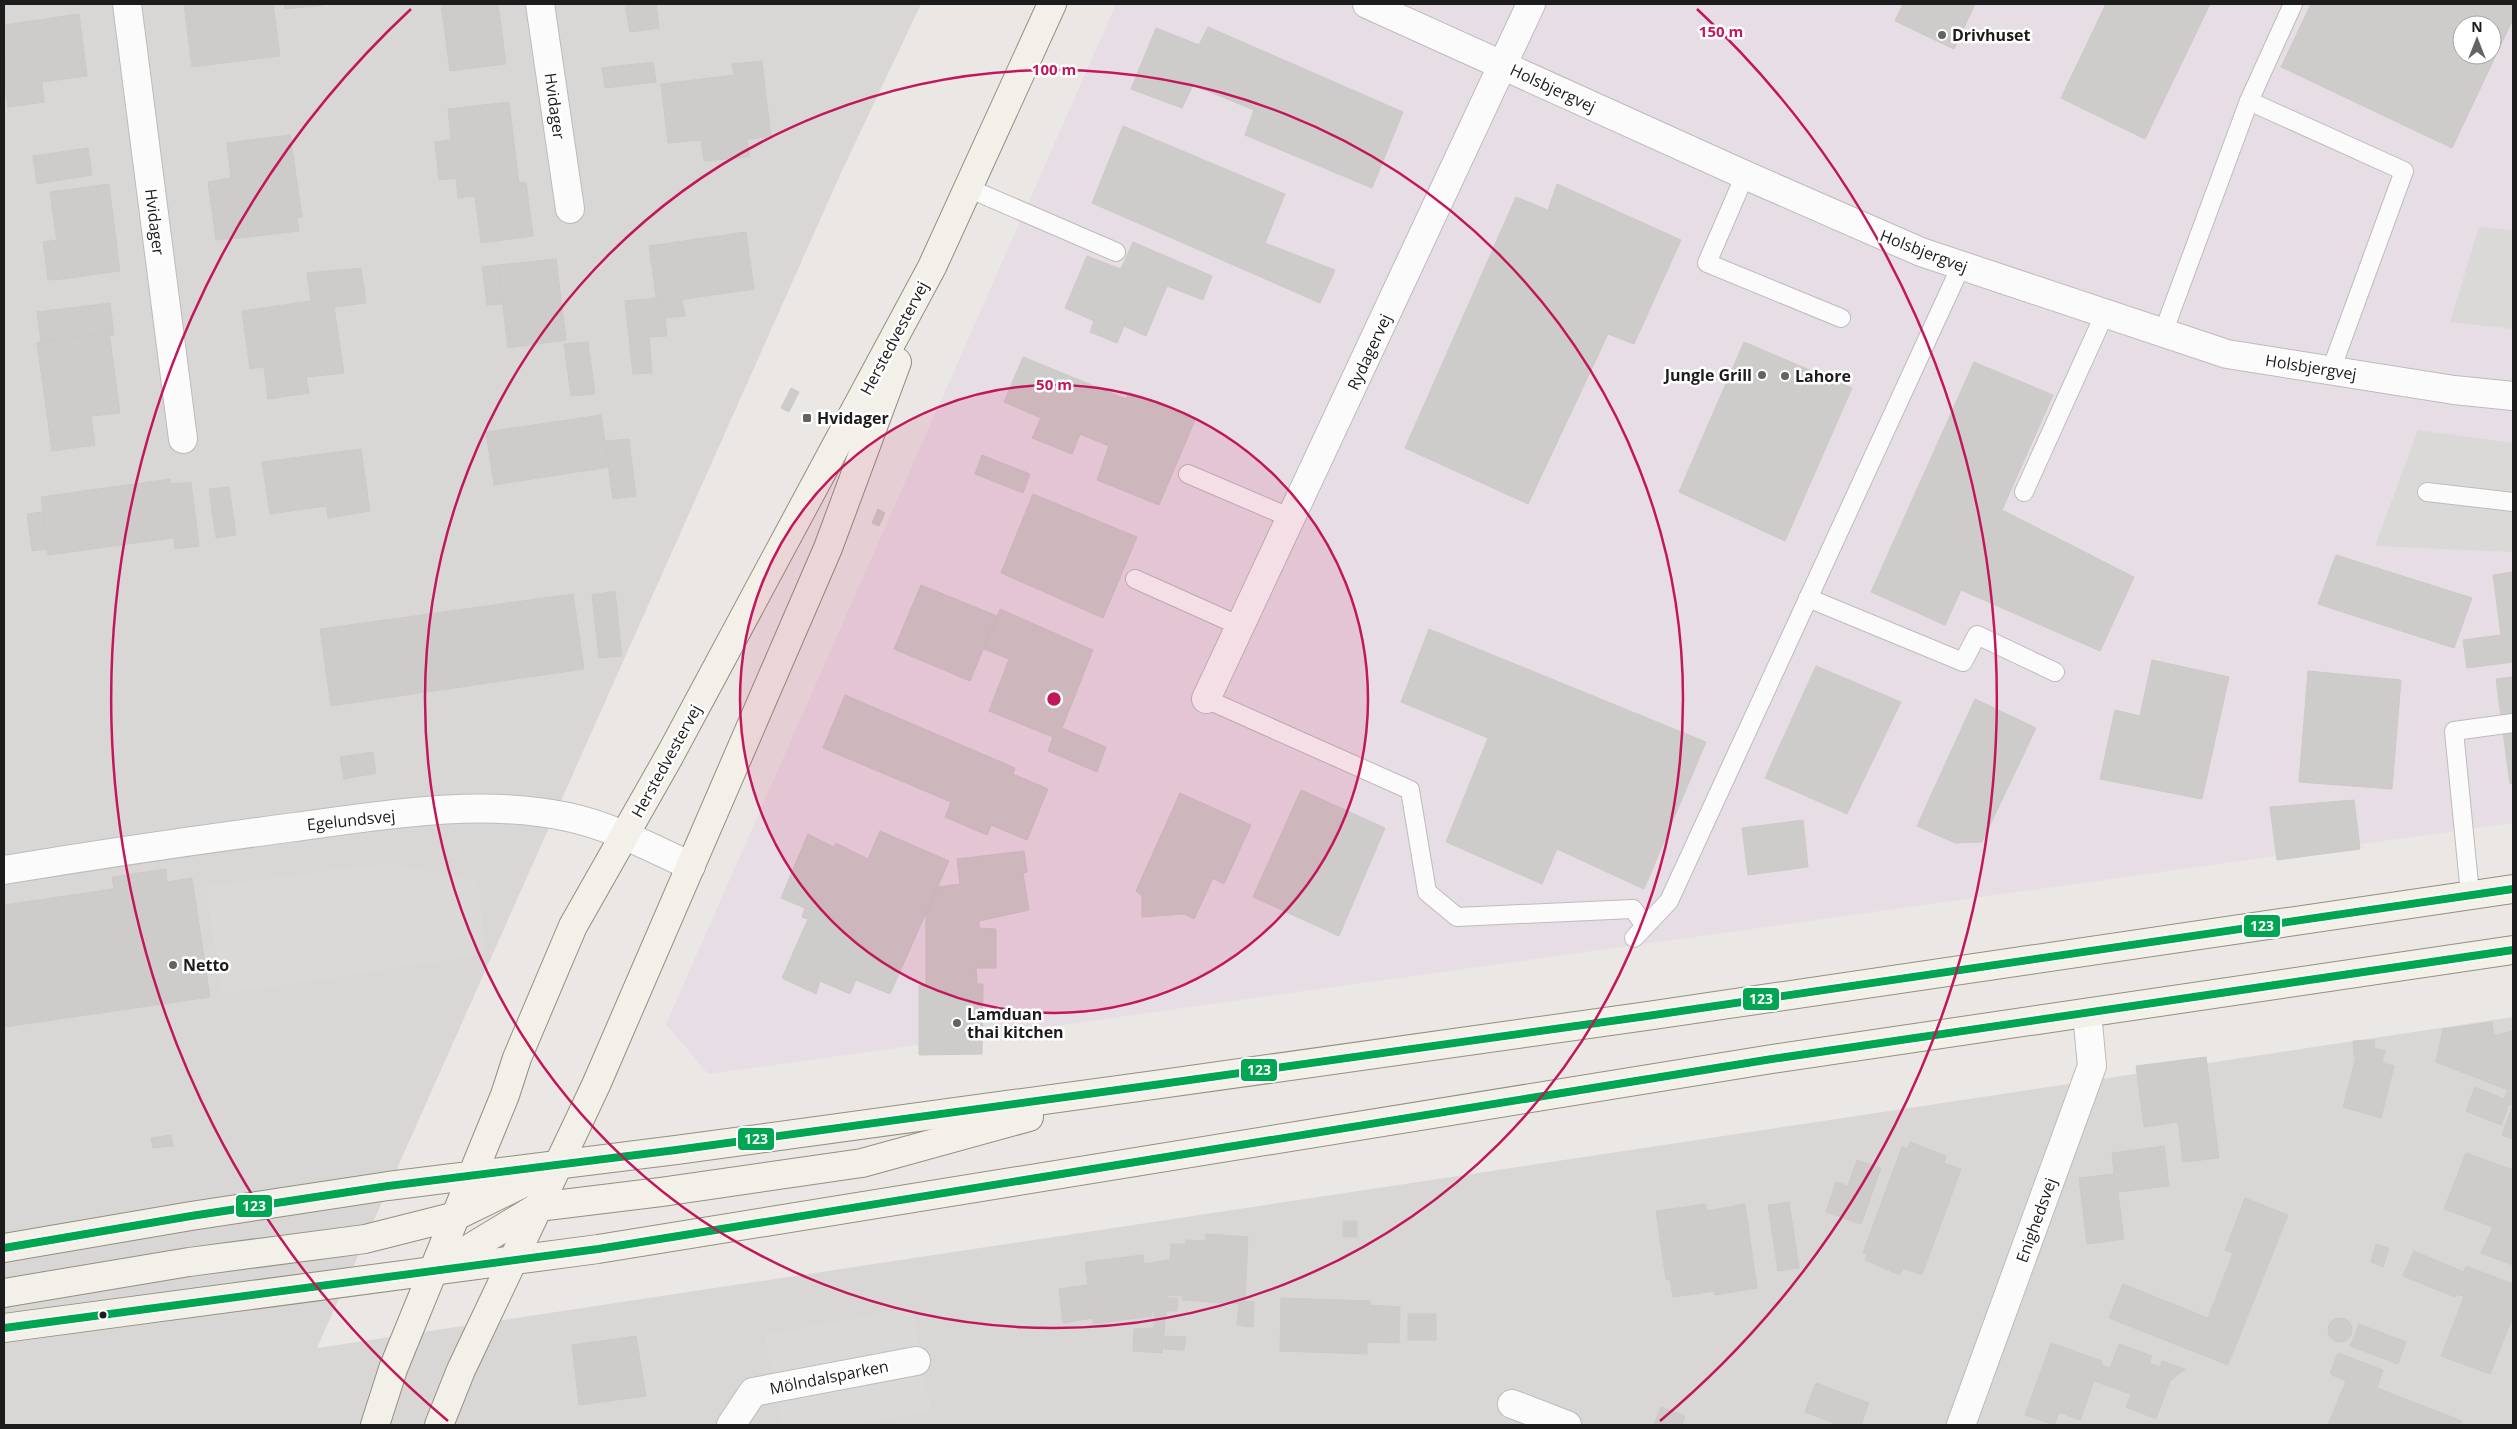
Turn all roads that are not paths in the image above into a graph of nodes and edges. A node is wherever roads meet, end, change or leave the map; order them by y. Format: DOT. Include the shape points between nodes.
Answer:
graph roads {
  1 [pos="127,4"];
  2 [pos="540,4"];
  3 [pos="1052,4"];
  4 [pos="1367,4"];
  5 [pos="1531,4"];
  6 [pos="2293,4"];
  7 [pos="1504,65"];
  8 [pos="2249,101"];
  9 [pos="1745,176"];
  10 [pos="968,188"];
  11 [pos="570,209"];
  12 [pos="1116,252"];
  13 [pos="1961,266"];
  14 [pos="932,267"];
  15 [pos="2105,313"];
  16 [pos="1841,318"];
  17 [pos="2163,333"];
  18 [pos="2331,370"];
  19 [pos="2513,396"];
  20 [pos="183,439"];
  21 [pos="1188,474"];
  22 [pos="2024,492"];
  23 [pos="2427,492"];
  24 [pos="2513,502"];
  25 [pos="1291,518"];
  26 [pos="1135,579"];
  27 [pos="1808,598"];
  28 [pos="1240,626"];
  29 [pos="2055,672"];
  30 [pos="1206,699"];
  31 [pos="2513,723"];
  32 [pos="625,836"];
  33 [pos="691,866"];
  34 [pos="4,870"];
  35 [pos="2513,888"];
  36 [pos="2470,894"];
  37 [pos="2513,950"];
  38 [pos="2086,1012"];
  39 [pos="1131,1088"];
  40 [pos="559,1165"];
  41 [pos="472,1176"];
  42 [pos="538,1207"];
  43 [pos="456,1216"];
  44 [pos="10,1246"];
  45 [pos="514,1260"];
  46 [pos="434,1270"];
  47 [pos="4,1293"];
  48 [pos="4,1328"];
  49 [pos="916,1361"];
  50 [pos="1512,1404"];
  51 [pos="375,1425"];
  52 [pos="439,1425"];
  53 [pos="731,1425"];
  54 [pos="1567,1425"];
  55 [pos="1961,1425"];
  1 -- 20 [label="street, Hvidager"];
  2 -- 11 [label="street, Hvidager"];
  3 -- 10 [label="main road, Herstedvestervej"];
  4 -- 7 [label="street, Holsbjergvej"];
  5 -- 7 [label="street, Rydagervej"];
  6 -- 8 [label="lane"];
  7 -- 9 [label="street, Holsbjergvej"];
  7 -- 25 [label="street, Rydagervej"];
  8 -- 17 [label="lane"];
  8 -- 18 [label="lane" via="2404,170"];
  9 -- 13 [label="street, Holsbjergvej"];
  9 -- 16 [label="lane" via="1708,263"];
  10 -- 12 [label="lane"];
  10 -- 14 [label="main road, Herstedvestervej"];
  13 -- 15 [label="street, Holsbjergvej"];
  13 -- 27 [label="lane"];
  14 -- 32 [label="main road, Herstedvestervej"];
  14 -- 33 [label="main road, Herstedvestervej" via="828,548"];
  15 -- 17 [label="street, Holsbjergvej"];
  15 -- 22 [label="lane"];
  17 -- 18 [label="street, Holsbjergvej" via="2227,354"];
  18 -- 19 [label="street, Holsbjergvej"];
  21 -- 25 [label="lane"];
  23 -- 24 [label="lane"];
  25 -- 28 [label="street, Rydagervej"];
  26 -- 28 [label="lane"];
  27 -- 29 [label="lane" via="1963,662 1976,635"];
  27 -- 30 [label="lane" via="1669,901 1640,932 1633,909 1457,917 1426,892 1410,790"];
  28 -- 30 [label="street, Rydagervej"];
  31 -- 36 [label="lane" via="2454,731"];
  32 -- 33 [label="street, Egelundsvej"];
  32 -- 34 [label="street, Egelundsvej" via="570,817 477,808 356,819 152,846"];
  32 -- 41 [label="main road, Herstedvestervej" via="573,926"];
  33 -- 40 [label="main road, Herstedvestervej"];
  35 -- 36 [label="main road"];
  36 -- 39 [label="main road" via="1638,1018"];
  37 -- 38 [label="main road"];
  38 -- 45 [label="main road"];
  38 -- 55 [label="street, Enighedsvej" via="2092,1066"];
  39 -- 40 [label="main road"];
  39 -- 42 [label="main road" via="862,1163"];
  40 -- 41 [label="main road"];
  40 -- 42 [label="main road, Herstedvestervej"];
  40 -- 43 [label="main road"];
  41 -- 43 [label="main road, Herstedvestervej"];
  41 -- 44 [label="main road" via="190,1216"];
  42 -- 45 [label="main road, Herstedvestervej"];
  42 -- 46 [label="main road"];
  43 -- 46 [label="main road, Herstedvestervej"];
  43 -- 47 [label="main road" via="365,1239 188,1262"];
  45 -- 46 [label="main road"];
  45 -- 52 [label="main road, Herstedvestervej" via="461,1370"];
  46 -- 48 [label="main road"];
  46 -- 51 [label="main road, Herstedvestervej"];
  49 -- 53 [label="street, Mölndalsparken" via="753,1392"];
  50 -- 54 [label="street"];
}
